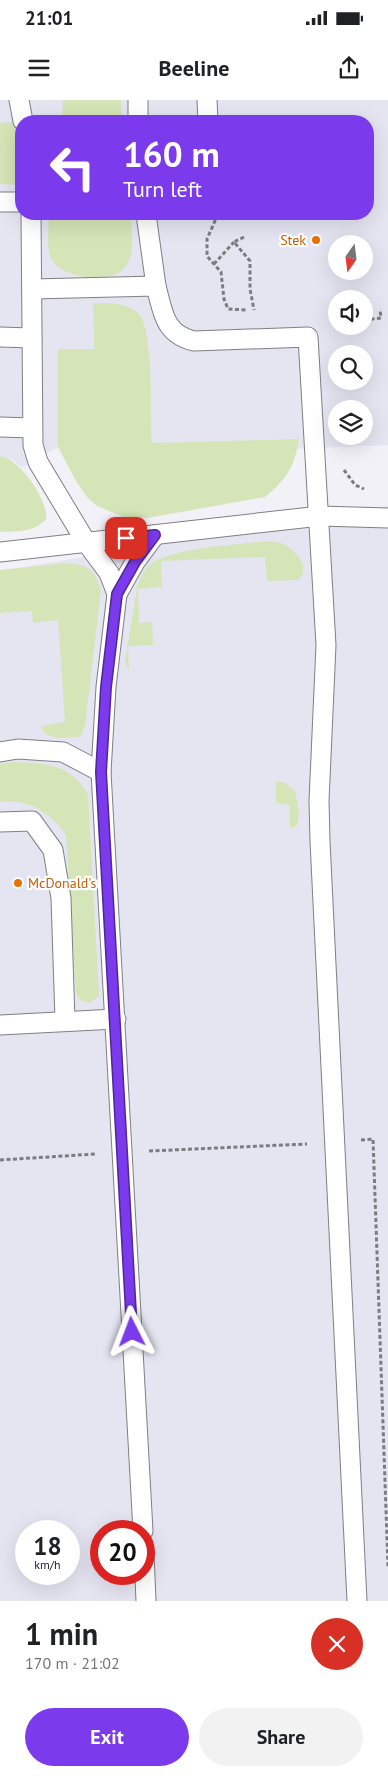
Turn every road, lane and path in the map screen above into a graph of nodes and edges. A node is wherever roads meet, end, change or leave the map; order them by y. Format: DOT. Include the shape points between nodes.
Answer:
graph roads {
  1 [pos="19,100"];
  2 [pos="138,100"];
  3 [pos="207,100"];
  4 [pos="23,115"];
  5 [pos="138,115"];
  6 [pos="208,115"];
  7 [pos="0,202"];
  8 [pos="15,202"];
  9 [pos="31,220"];
  10 [pos="148,220"];
  11 [pos="215,220"];
  12 [pos="244,236"];
  13 [pos="234,242"];
  14 [pos="214,264"];
  15 [pos="156,286"];
  16 [pos="32,289"];
  17 [pos="380,309"];
  18 [pos="254,310"];
  19 [pos="261,314"];
  20 [pos="373,319"];
  21 [pos="0,337"];
  22 [pos="32,338"];
  23 [pos="0,427"];
  24 [pos="32,428"];
  25 [pos="315,452"];
  26 [pos="371,492"];
  27 [pos="320,516"];
  28 [pos="388,518"];
  29 [pos="155,535"];
  30 [pos="86,542"];
  31 [pos="0,552"];
  32 [pos="117,594"];
  33 [pos="9,750"];
  34 [pos="101,772"];
  35 [pos="0,822"];
  36 [pos="116,1019"];
  37 [pos="65,1020"];
  38 [pos="0,1025"];
  39 [pos="334,1142"];
  40 [pos="123,1152"];
  41 [pos="0,1160"];
  42 [pos="142,1520"];
  43 [pos="388,1567"];
  44 [pos="145,1585"];
  45 [pos="146,1601"];
  46 [pos="357,1601"];
  1 -- 4 [label="lane"];
  2 -- 5 [label="lane"];
  3 -- 6 [label="lane"];
  7 -- 8 [label="lane"];
  9 -- 16 [label="lane"];
  10 -- 15 [label="lane"];
  11 -- 14 [label="path" via="206,239 207,256"];
  12 -- 13 [label="path"];
  13 -- 14 [label="path"];
  13 -- 18 [label="path" via="250,261"];
  14 -- 18 [label="path" via="221,272 228,309"];
  15 -- 16 [label="lane"];
  15 -- 25 [label="lane" via="167,324 178,336 186,339 308,337"];
  16 -- 22 [label="lane"];
  17 -- 20 [label="path" via="381,318"];
  18 -- 19 [label="path"];
  21 -- 22 [label="lane"];
  22 -- 24 [label="lane"];
  23 -- 24 [label="lane"];
  24 -- 30 [label="lane" via="38,462"];
  25 -- 26 [label="path" via="338,461 355,485"];
  25 -- 27 [label="lane"];
  27 -- 28 [label="lane"];
  27 -- 29 [label="lane"];
  27 -- 39 [label="lane" via="326,645 319,801"];
  29 -- 30 [label="lane"];
  29 -- 32 [label="lane"];
  30 -- 31 [label="lane"];
  30 -- 32 [label="lane" via="110,573"];
  32 -- 34 [label="lane" via="106,687"];
  33 -- 34 [label="lane" via="63,752"];
  34 -- 36 [label="lane"];
  35 -- 37 [label="lane" via="32,821 53,850 62,898"];
  36 -- 37 [label="lane"];
  36 -- 40 [label="lane"];
  37 -- 38 [label="lane"];
  39 -- 40 [label="path"];
  39 -- 43 [label="path" via="373,1140"];
  39 -- 46 [label="lane"];
  40 -- 41 [label="path"];
  40 -- 42 [label="lane"];
  44 -- 45 [label="lane"];
}
